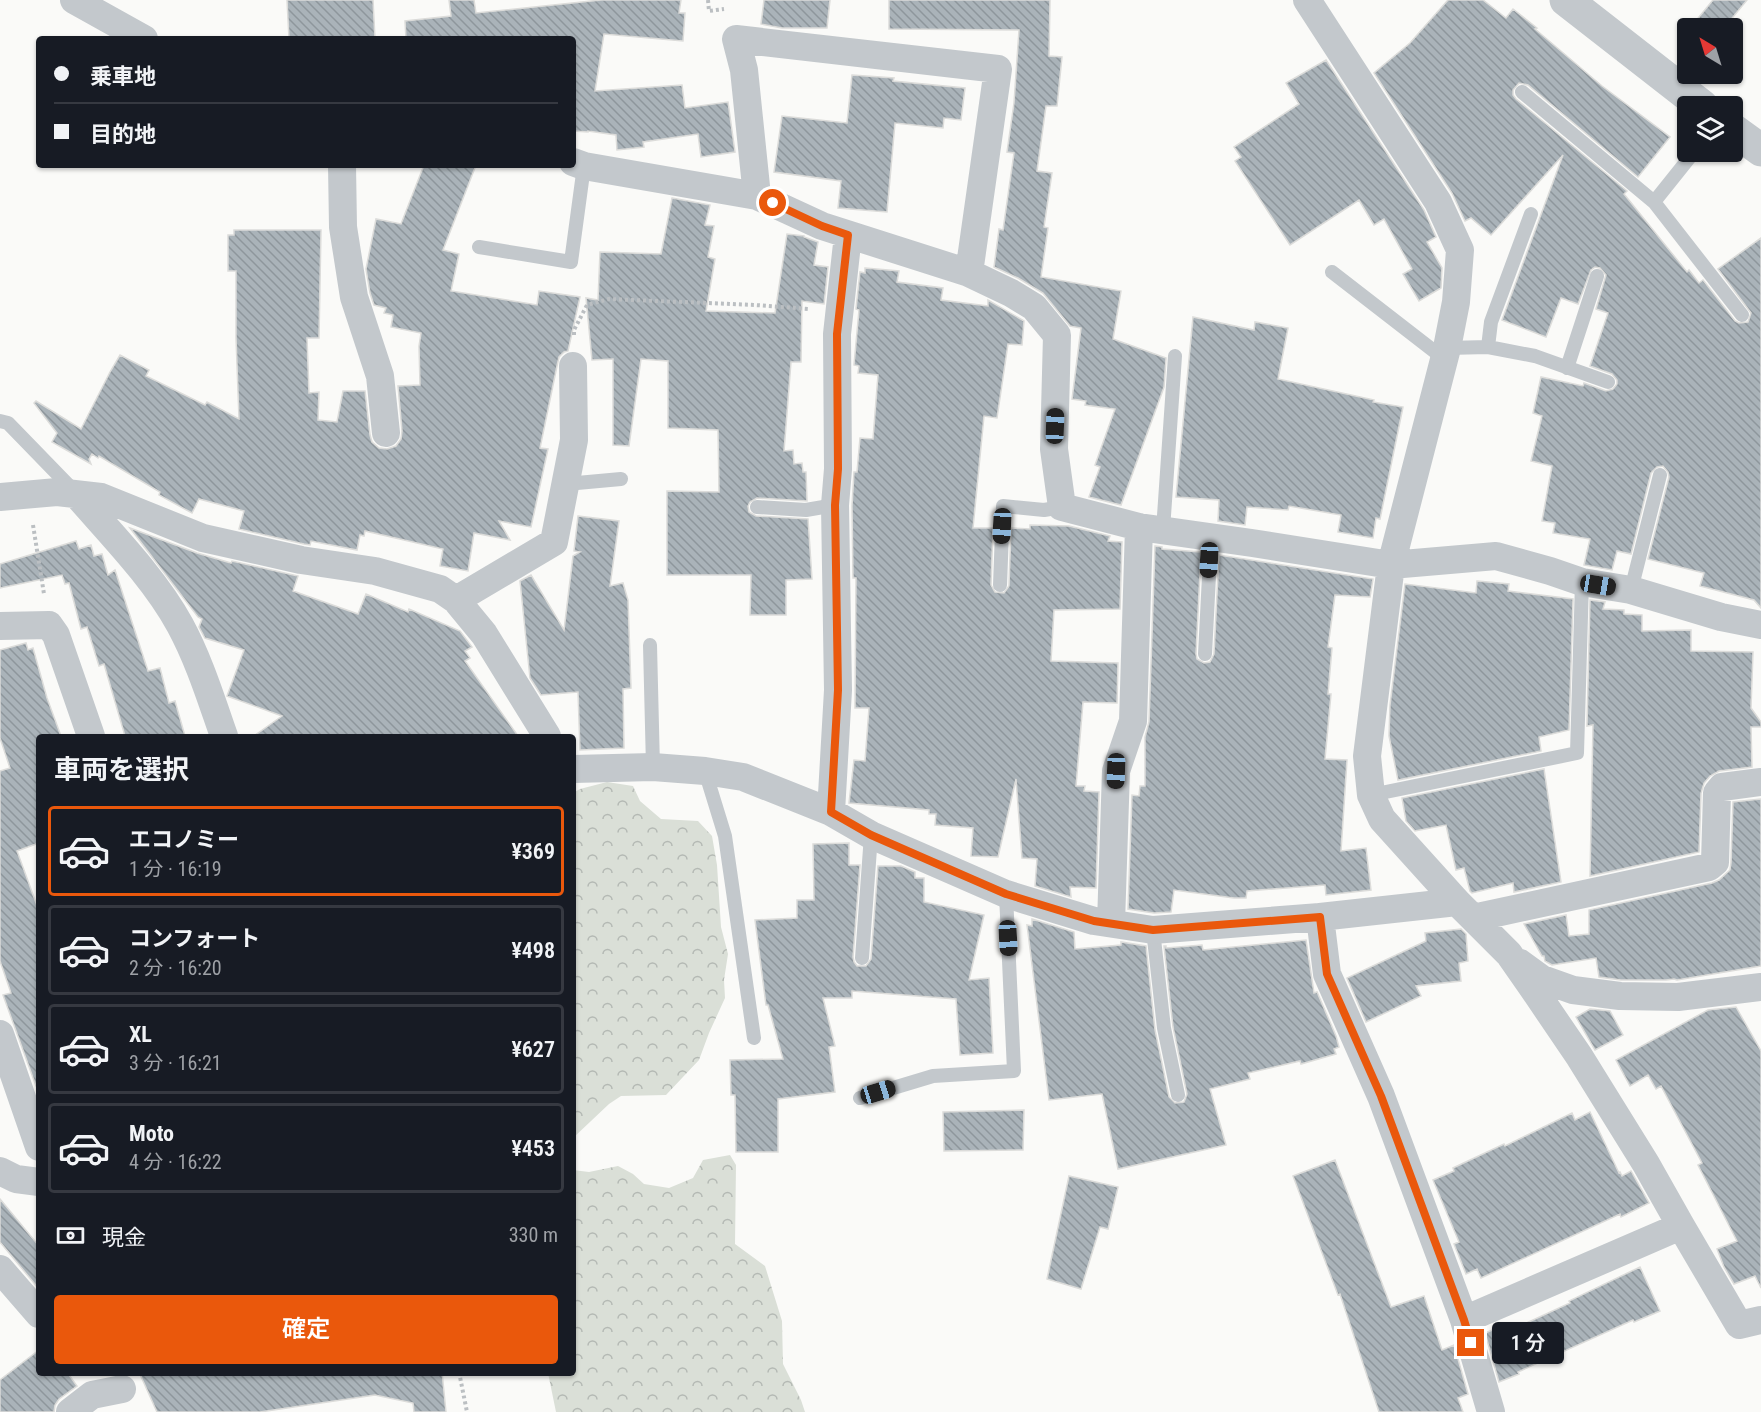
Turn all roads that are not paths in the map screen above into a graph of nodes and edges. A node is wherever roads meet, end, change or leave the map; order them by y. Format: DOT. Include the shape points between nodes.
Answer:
graph roads {
  1 [pos="74,0"];
  2 [pos="1307,0"];
  3 [pos="1566,0"];
  4 [pos="139,36"];
  5 [pos="1522,92"];
  6 [pos="1689,96"];
  7 [pos="1743,137"];
  8 [pos="1761,150"];
  9 [pos="1686,162"];
  10 [pos="579,164"];
  11 [pos="342,168"];
  12 [pos="757,196"];
  13 [pos="1654,202"];
  14 [pos="1531,214"];
  15 [pos="848,235"];
  16 [pos="479,247"];
  17 [pos="1332,272"];
  18 [pos="969,273"];
  19 [pos="1597,276"];
  20 [pos="1742,315"];
  21 [pos="1488,347"];
  22 [pos="1445,353"];
  23 [pos="1175,356"];
  24 [pos="573,366"];
  25 [pos="1567,368"];
  26 [pos="1608,382"];
  27 [pos="0,421"];
  28 [pos="386,433"];
  29 [pos="1660,475"];
  30 [pos="621,479"];
  31 [pos="566,484"];
  32 [pos="77,495"];
  33 [pos="14,496"];
  34 [pos="835,505"];
  35 [pos="757,507"];
  36 [pos="1062,507"];
  37 [pos="1151,529"];
  38 [pos="1211,537"];
  39 [pos="1391,565"];
  40 [pos="1582,582"];
  41 [pos="1000,585"];
  42 [pos="1631,590"];
  43 [pos="456,600"];
  44 [pos="1761,625"];
  45 [pos="0,626"];
  46 [pos="650,645"];
  47 [pos="1205,654"];
  48 [pos="90,734"];
  49 [pos="223,734"];
  50 [pos="546,734"];
  51 [pos="653,767"];
  52 [pos="576,769"];
  53 [pos="705,771"];
  54 [pos="1761,782"];
  55 [pos="1371,795"];
  56 [pos="831,812"];
  57 [pos="871,835"];
  58 [pos="1006,894"];
  59 [pos="1465,910"];
  60 [pos="1320,917"];
  61 [pos="1111,923"];
  62 [pos="1153,930"];
  63 [pos="1509,954"];
  64 [pos="862,958"];
  65 [pos="1761,987"];
  66 [pos="0,1034"];
  67 [pos="754,1038"];
  68 [pos="1178,1095"];
  69 [pos="860,1098"];
  70 [pos="36,1131"];
  71 [pos="0,1171"];
  72 [pos="36,1182"];
  73 [pos="1681,1226"];
  74 [pos="0,1269"];
  75 [pos="36,1311"];
  76 [pos="1464,1320"];
  77 [pos="1761,1320"];
  78 [pos="119,1385"];
  79 [pos="70,1412"];
  80 [pos="1491,1412"];
  1 -- 4 [label="street"];
  2 -- 22 [label="street" via="1438,202 1460,250 1456,302"];
  3 -- 6 [label="street"];
  5 -- 13 [label="lane"];
  7 -- 8 [label="street"];
  9 -- 13 [label="lane"];
  10 -- 12 [label="street"];
  10 -- 16 [label="lane" via="571,262"];
  11 -- 28 [label="street" via="343,227 354,297 380,376"];
  12 -- 15 [label="street"];
  12 -- 18 [label="street" via="744,70 736,39 998,69"];
  13 -- 20 [label="lane"];
  14 -- 21 [label="lane" via="1491,322"];
  15 -- 18 [label="street"];
  15 -- 34 [label="street" via="837,334"];
  17 -- 22 [label="lane"];
  18 -- 36 [label="street" via="1034,307 1058,336 1054,449"];
  19 -- 25 [label="lane"];
  21 -- 22 [label="lane"];
  21 -- 25 [label="lane" via="1535,356"];
  22 -- 39 [label="street"];
  23 -- 37 [label="lane"];
  24 -- 31 [label="street" via="574,440"];
  25 -- 26 [label="lane"];
  27 -- 32 [label="lane" via="8,423"];
  29 -- 42 [label="lane"];
  30 -- 31 [label="lane"];
  31 -- 43 [label="street" via="554,542"];
  32 -- 33 [label="street" via="57,492"];
  32 -- 43 [label="street" via="101,497 203,538 301,560 375,571 440,589"];
  32 -- 49 [label="street" via="155,587 180,624 201,669"];
  34 -- 35 [label="lane" via="806,510"];
  34 -- 56 [label="street" via="838,690"];
  36 -- 37 [label="street"];
  36 -- 41 [label="lane" via="1044,510 1003,506"];
  37 -- 38 [label="street"];
  37 -- 61 [label="street" via="1133,721 1116,771"];
  38 -- 39 [label="street"];
  38 -- 47 [label="lane"];
  39 -- 40 [label="street" via="1496,556"];
  39 -- 55 [label="street" via="1367,756"];
  40 -- 42 [label="street"];
  40 -- 55 [label="lane" via="1577,753"];
  42 -- 44 [label="street"];
  43 -- 50 [label="street" via="484,634"];
  45 -- 48 [label="street" via="49,625 56,635"];
  46 -- 51 [label="lane"];
  51 -- 52 [label="street"];
  51 -- 53 [label="street"];
  53 -- 56 [label="street" via="743,777"];
  53 -- 67 [label="lane" via="725,836"];
  54 -- 59 [label="street" via="1722,787 1717,793 1715,862 1709,867"];
  55 -- 59 [label="street" via="1382,819"];
  56 -- 57 [label="street"];
  57 -- 58 [label="street"];
  57 -- 64 [label="lane"];
  58 -- 61 [label="street"];
  58 -- 69 [label="lane" via="1014,1071 933,1076"];
  59 -- 60 [label="street"];
  59 -- 63 [label="street"];
  60 -- 62 [label="street"];
  60 -- 76 [label="street" via="1327,974 1381,1096"];
  61 -- 62 [label="street"];
  62 -- 68 [label="lane" via="1164,1028"];
  63 -- 65 [label="street" via="1542,979 1573,990 1678,997"];
  63 -- 73 [label="street" via="1579,1056"];
  66 -- 70 [label="street"];
  71 -- 72 [label="street" via="16,1179"];
  73 -- 76 [label="street"];
  73 -- 77 [label="street" via="1739,1324"];
  74 -- 75 [label="street"];
  76 -- 80 [label="street"];
  78 -- 79 [label="street" via="92,1395"];
}
